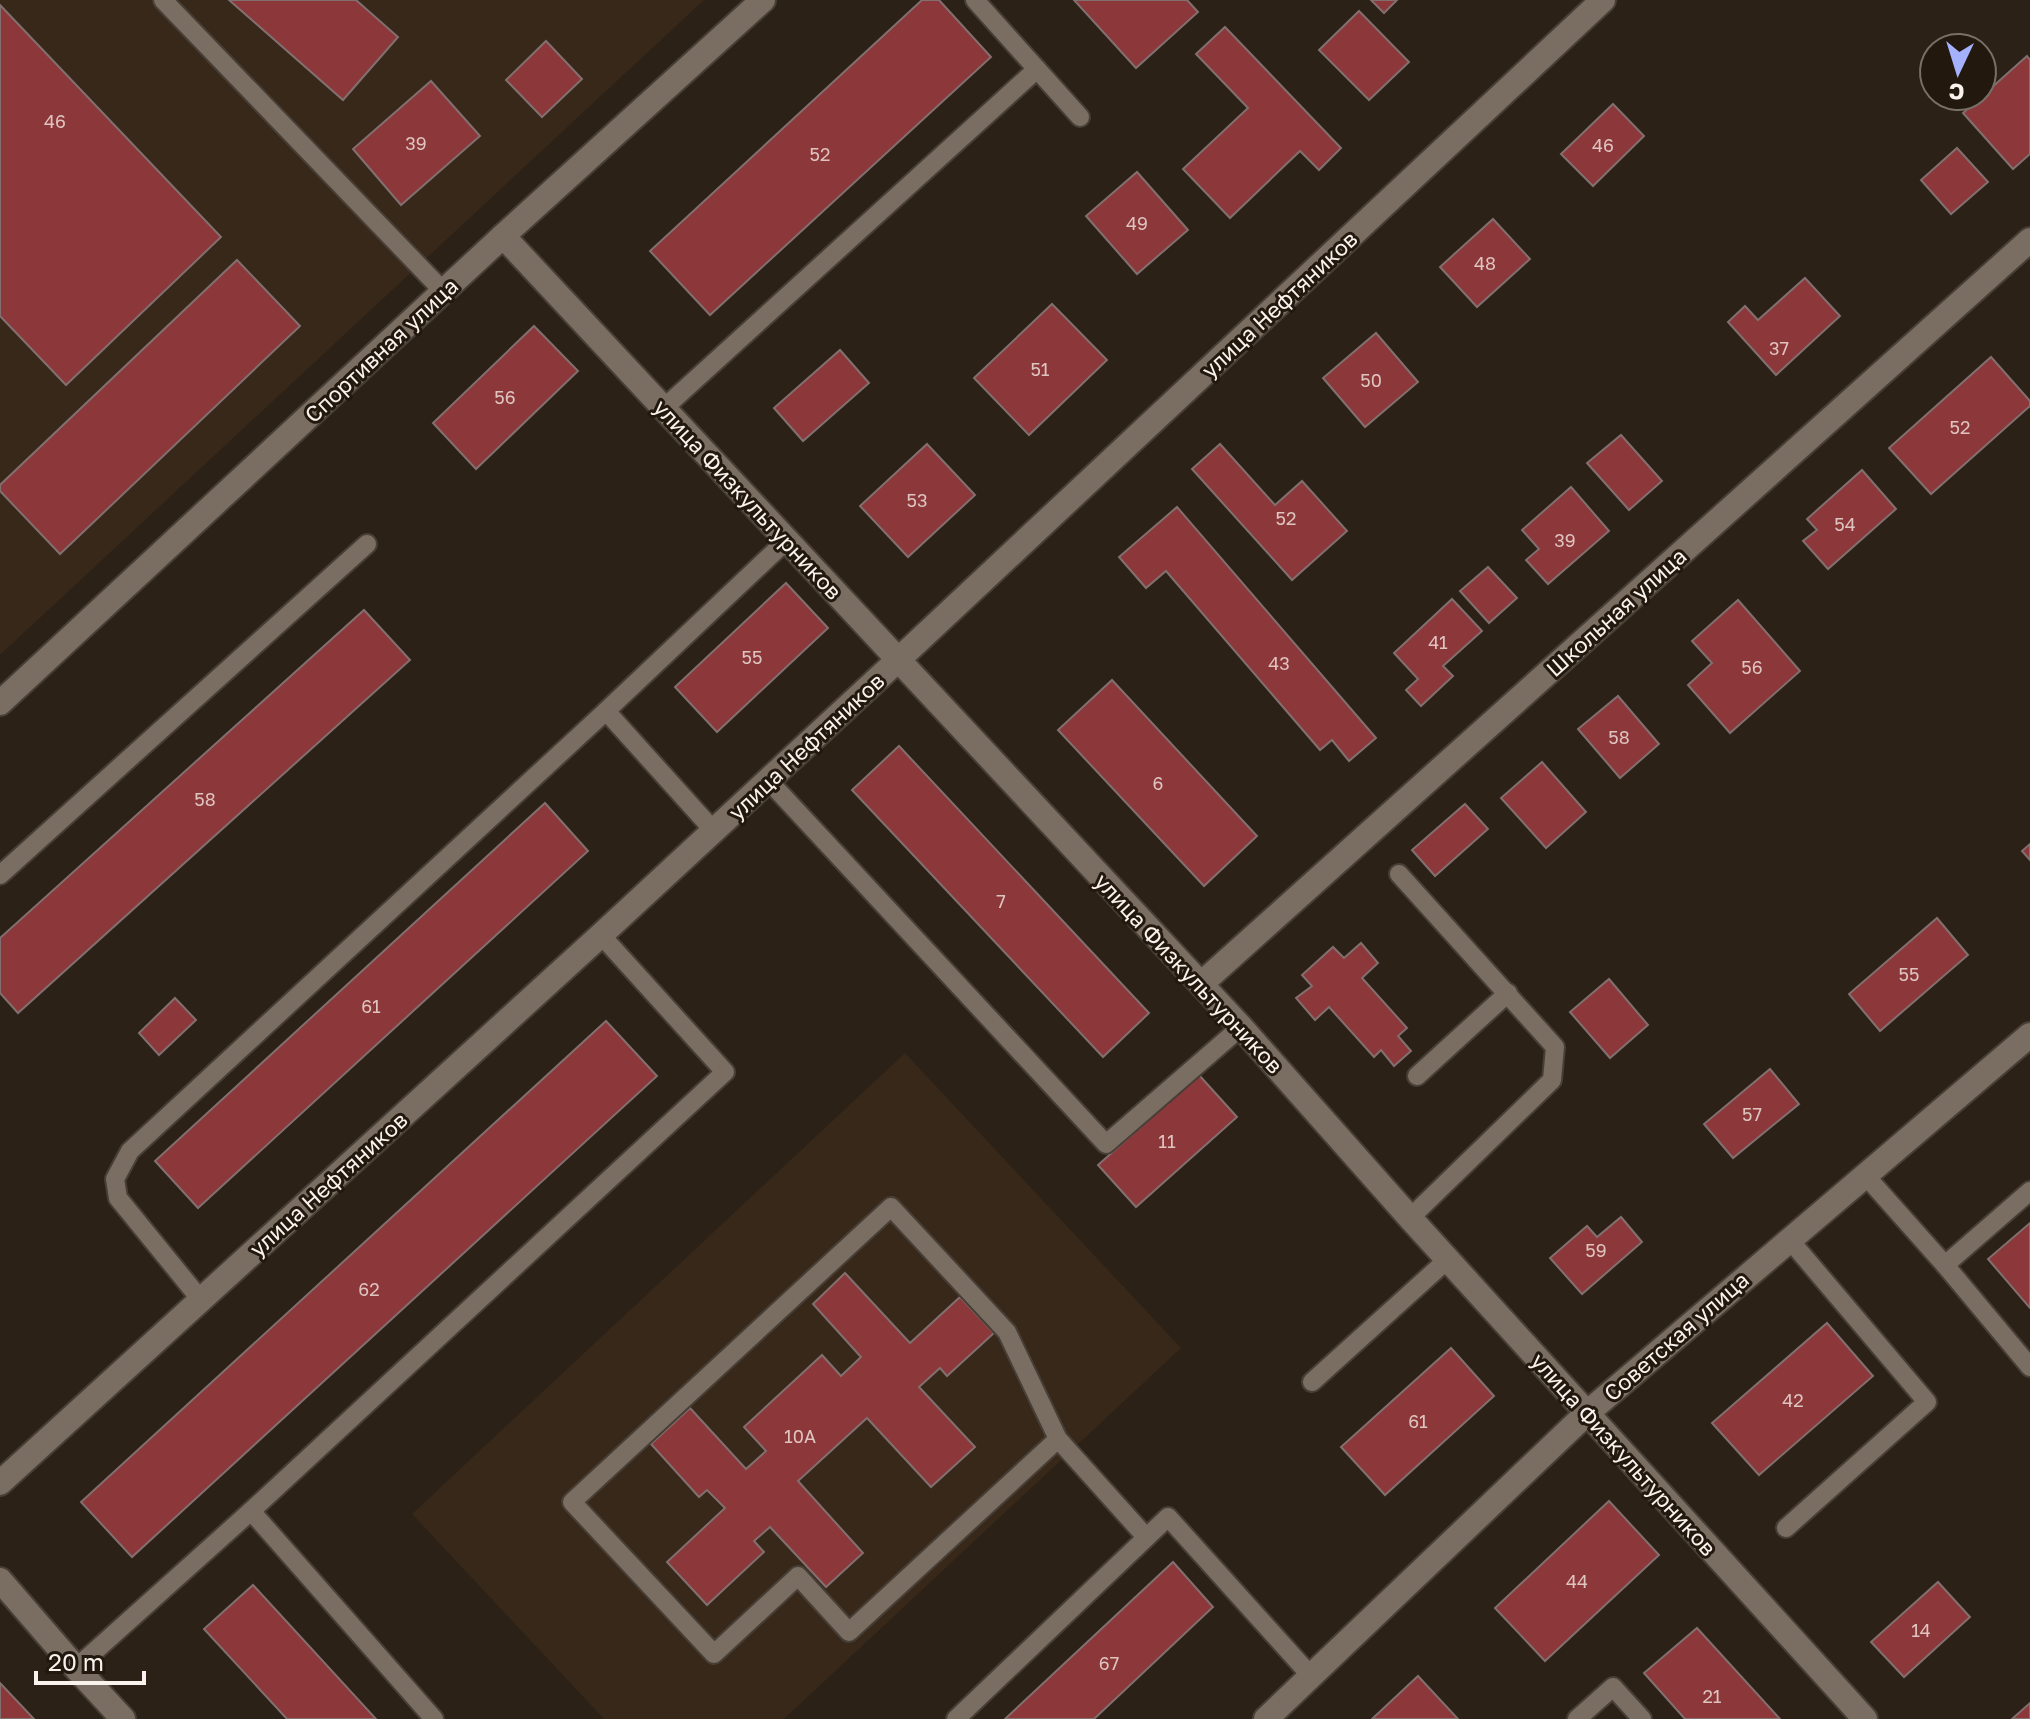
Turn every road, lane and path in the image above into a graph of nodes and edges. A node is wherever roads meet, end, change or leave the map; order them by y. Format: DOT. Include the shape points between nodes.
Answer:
graph roads {
  1 [pos="163,0"];
  2 [pos="763,0"];
  3 [pos="975,0"];
  4 [pos="1603,0"];
  5 [pos="1037,69"];
  6 [pos="1080,117"];
  7 [pos="503,236"];
  8 [pos="2030,240"];
  9 [pos="444,292"];
  10 [pos="664,408"];
  11 [pos="787,540"];
  12 [pos="367,544"];
  13 [pos="898,660"];
  14 [pos="0,703"];
  15 [pos="606,711"];
  16 [pos="768,780"];
  17 [pos="714,831"];
  18 [pos="1399,874"];
  19 [pos="0,875"];
  20 [pos="601,935"];
  21 [pos="1201,984"];
  22 [pos="1508,993"];
  23 [pos="1241,1027"];
  24 [pos="2029,1038"];
  25 [pos="1417,1076"];
  26 [pos="1865,1175"];
  27 [pos="2030,1191"];
  28 [pos="1410,1218"];
  29 [pos="1789,1239"];
  30 [pos="1447,1260"];
  31 [pos="1945,1265"];
  32 [pos="201,1300"];
  33 [pos="2030,1367"];
  34 [pos="1312,1382"];
  35 [pos="1586,1414"];
  36 [pos="1058,1439"];
  37 [pos="0,1483"];
  38 [pos="251,1511"];
  39 [pos="1786,1528"];
  40 [pos="1146,1537"];
  41 [pos="0,1580"];
  42 [pos="76,1668"];
  43 [pos="1311,1676"];
  44 [pos="123,1719"];
  45 [pos="434,1719"];
  46 [pos="956,1719"];
  47 [pos="1266,1719"];
  48 [pos="1577,1719"];
  49 [pos="1642,1719"];
  50 [pos="1865,1719"];
  1 -- 9 [label="lane"];
  2 -- 7 [label="street, Спортивная улица"];
  3 -- 5 [label="lane"];
  4 -- 13 [label="street, улица Нефтяников"];
  5 -- 6 [label="lane"];
  5 -- 10 [label="lane"];
  7 -- 9 [label="street, Спортивная улица"];
  7 -- 10 [label="street, улица Физкультурников"];
  8 -- 21 [label="street, Школьная улица"];
  9 -- 14 [label="street, Спортивная улица"];
  10 -- 11 [label="street, улица Физкультурников"];
  11 -- 13 [label="street, улица Физкультурников"];
  11 -- 15 [label="lane"];
  12 -- 19 [label="lane"];
  13 -- 16 [label="street, улица Нефтяников"];
  13 -- 21 [label="street, улица Физкультурников"];
  15 -- 17 [label="lane"];
  15 -- 32 [label="lane" via="130,1151 115,1179 118,1198"];
  16 -- 17 [label="street, улица Нефтяников"];
  16 -- 23 [label="lane" via="1106,1144"];
  17 -- 20 [label="street, улица Нефтяников"];
  18 -- 22 [label="lane"];
  20 -- 32 [label="street, улица Нефтяников"];
  20 -- 38 [label="lane" via="725,1072"];
  21 -- 23 [label="street, улица Физкультурников"];
  22 -- 25 [label="lane"];
  22 -- 28 [label="lane" via="1555,1047 1552,1080"];
  23 -- 28 [label="street, улица Физкультурников"];
  24 -- 26 [label="street, Советская улица"];
  26 -- 29 [label="street, Советская улица"];
  26 -- 31 [label="lane"];
  27 -- 31 [label="lane"];
  28 -- 30 [label="street, улица Физкультурников"];
  29 -- 35 [label="street, Советская улица"];
  29 -- 39 [label="lane" via="1927,1402"];
  30 -- 34 [label="lane"];
  30 -- 35 [label="street, улица Физкультурников"];
  31 -- 33 [label="lane"];
  32 -- 37 [label="street, улица Нефтяников"];
  35 -- 43 [label="street, Советская улица"];
  35 -- 50 [label="street, улица Физкультурников"];
  36 -- 36 [label="lane" via="1007,1332 891,1207 572,1502 714,1654 798,1576 849,1632"];
  36 -- 40 [label="lane"];
  38 -- 42 [label="lane"];
  38 -- 45 [label="lane"];
  40 -- 43 [label="lane" via="1168,1517"];
  40 -- 46 [label="lane"];
  41 -- 42 [label="street"];
  42 -- 44 [label="street"];
  43 -- 47 [label="street, Советская улица"];
  48 -- 49 [label="lane" via="1613,1687"];
}
